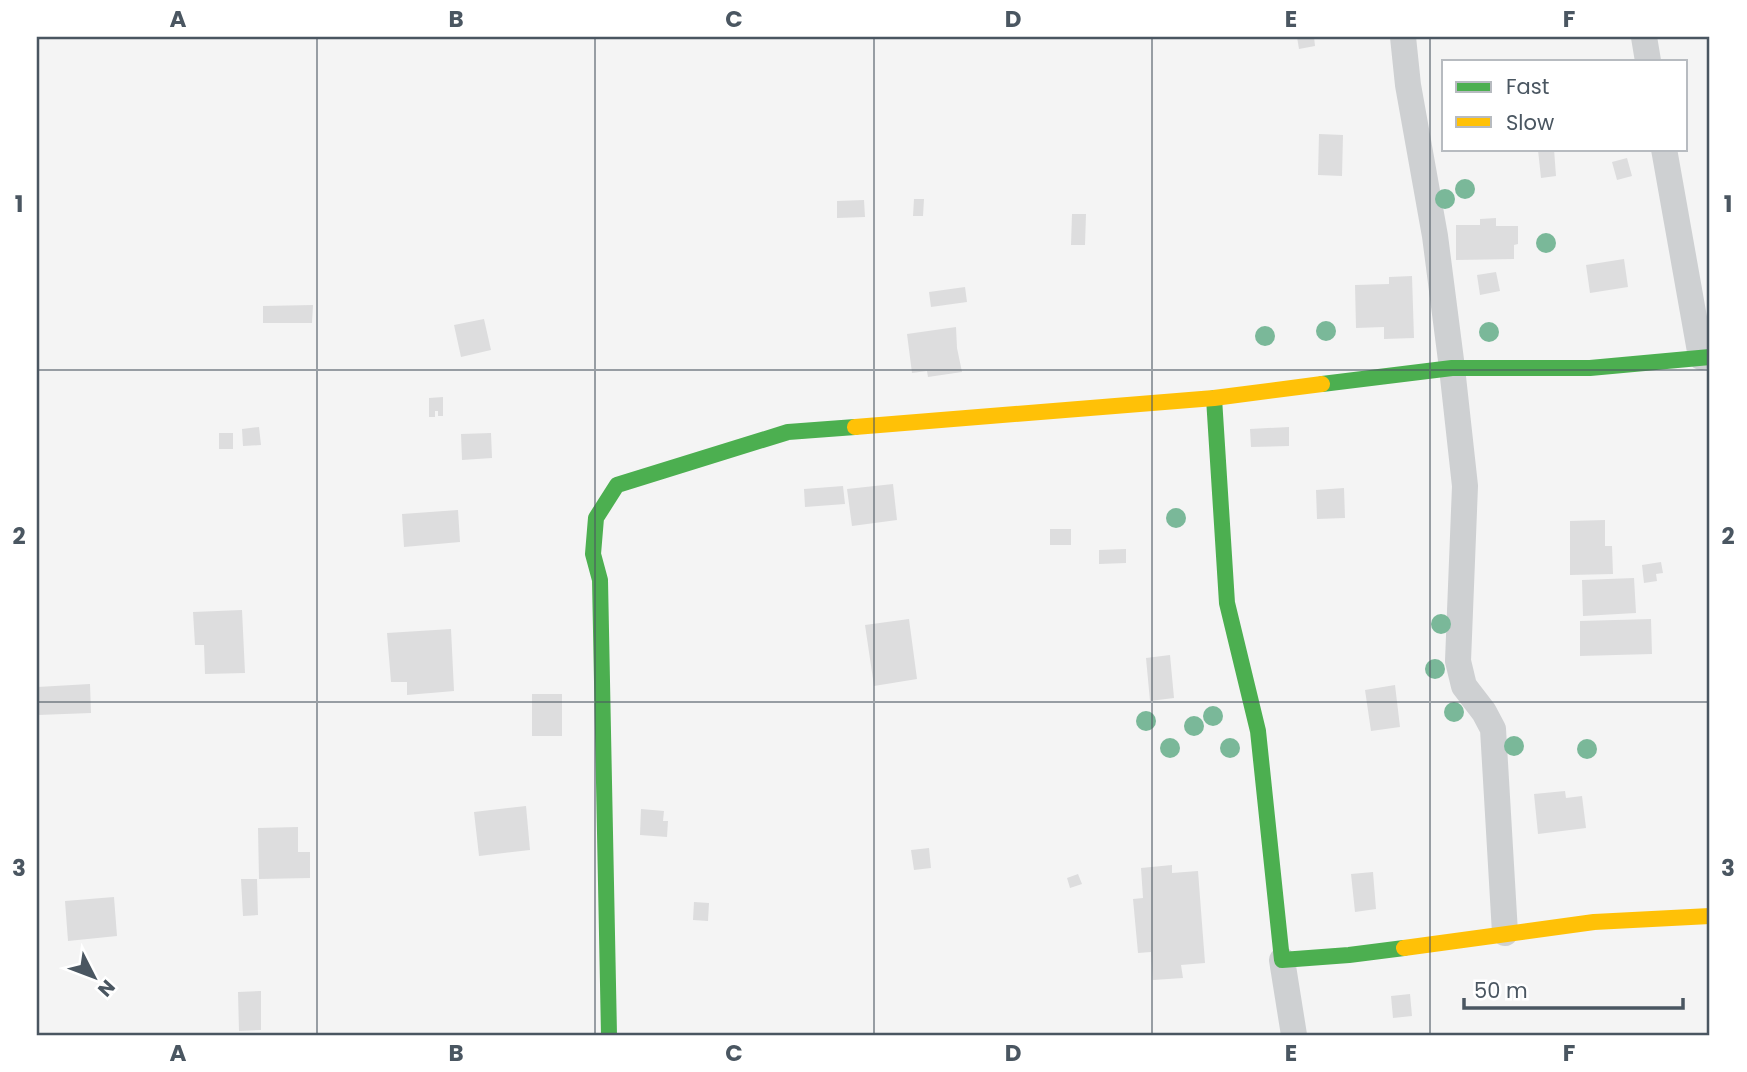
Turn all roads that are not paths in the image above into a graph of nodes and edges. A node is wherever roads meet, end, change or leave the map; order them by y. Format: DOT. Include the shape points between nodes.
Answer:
graph roads {
  1 [pos="1403,37"];
  2 [pos="1644,37"];
  3 [pos="1648,60"];
  4 [pos="1664,150"];
  5 [pos="1706,357"];
  6 [pos="1452,368"];
  7 [pos="1214,398"];
  8 [pos="1710,915"];
  9 [pos="1505,933"];
  10 [pos="1282,960"];
  11 [pos="609,1035"];
  12 [pos="1294,1035"];
  1 -- 6 [label="street" via="1436,236"];
  2 -- 3 [label="street"];
  4 -- 5 [label="street"];
  5 -- 6 [label="street" via="1590,368"];
  6 -- 7 [label="street"];
  6 -- 9 [label="street" via="1465,486 1458,661 1465,686 1493,729"];
  7 -- 10 [label="street" via="1227,603 1258,731"];
  7 -- 11 [label="street" via="788,432 617,485 596,518 593,554 600,580"];
  8 -- 9 [label="street"];
  9 -- 10 [label="street"];
  10 -- 12 [label="street"];
}
